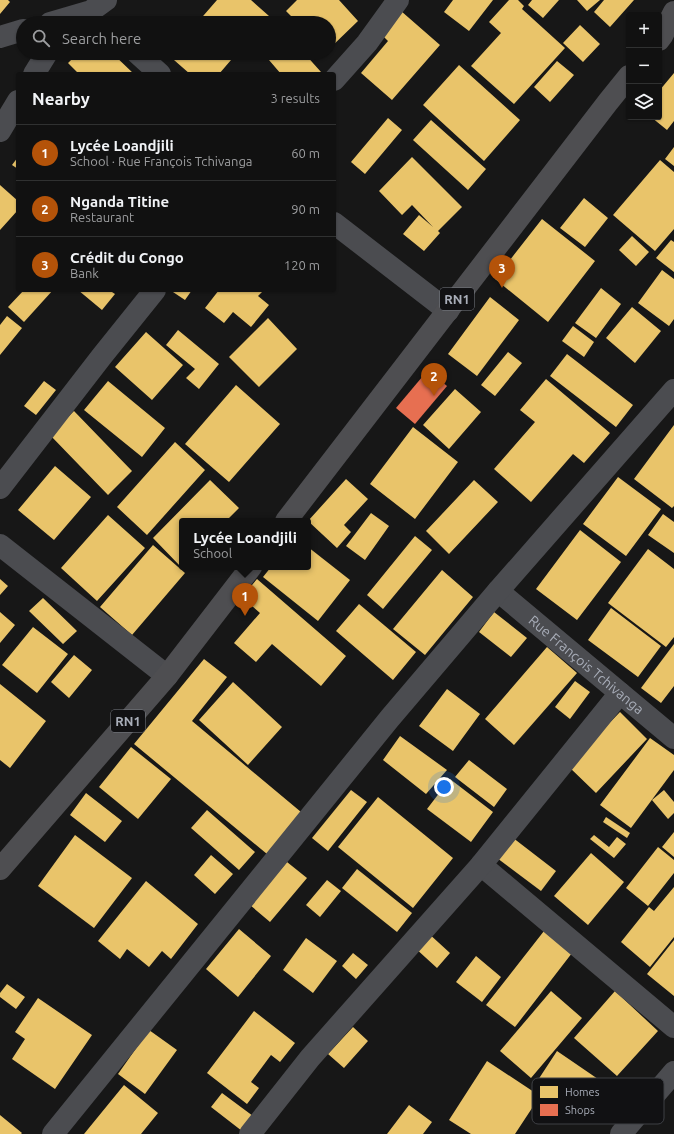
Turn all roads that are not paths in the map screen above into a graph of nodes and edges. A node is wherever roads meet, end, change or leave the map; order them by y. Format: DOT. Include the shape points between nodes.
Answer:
graph roads {
  1 [pos="398,0"];
  2 [pos="674,12"];
  3 [pos="16,32"];
  4 [pos="665,35"];
  5 [pos="0,37"];
  6 [pos="43,60"];
  7 [pos="145,60"];
  8 [pos="35,72"];
  9 [pos="158,72"];
  10 [pos="336,78"];
  11 [pos="626,80"];
  12 [pos="16,104"];
  13 [pos="0,131"];
  14 [pos="336,225"];
  15 [pos="153,292"];
  16 [pos="448,310"];
  17 [pos="673,392"];
  18 [pos="0,488"];
  19 [pos="288,518"];
  20 [pos="0,545"];
  21 [pos="248,570"];
  22 [pos="498,591"];
  23 [pos="167,676"];
  24 [pos="620,693"];
  25 [pos="674,738"];
  26 [pos="481,864"];
  27 [pos="0,869"];
  28 [pos="674,1027"];
  29 [pos="674,1072"];
  30 [pos="664,1084"];
  31 [pos="630,1124"];
  32 [pos="53,1134"];
  33 [pos="250,1134"];
  34 [pos="621,1134"];
  1 -- 10 [label="street" via="367,43"];
  2 -- 4 [label="highway"];
  3 -- 5 [label="street"];
  6 -- 8 [label="street"];
  7 -- 9 [label="street"];
  11 -- 16 [label="highway, RN1"];
  12 -- 13 [label="street"];
  14 -- 16 [label="street"];
  15 -- 18 [label="street"];
  16 -- 19 [label="highway, RN1"];
  17 -- 22 [label="street"];
  20 -- 23 [label="street"];
  21 -- 23 [label="highway, RN1"];
  22 -- 24 [label="street, Rue François Tchivanga"];
  22 -- 32 [label="street" via="390,718"];
  23 -- 27 [label="highway, RN1"];
  24 -- 25 [label="street, Rue François Tchivanga"];
  24 -- 26 [label="street"];
  26 -- 28 [label="street"];
  26 -- 33 [label="street" via="310,1058"];
  29 -- 30 [label="street"];
  31 -- 34 [label="street"];
}
